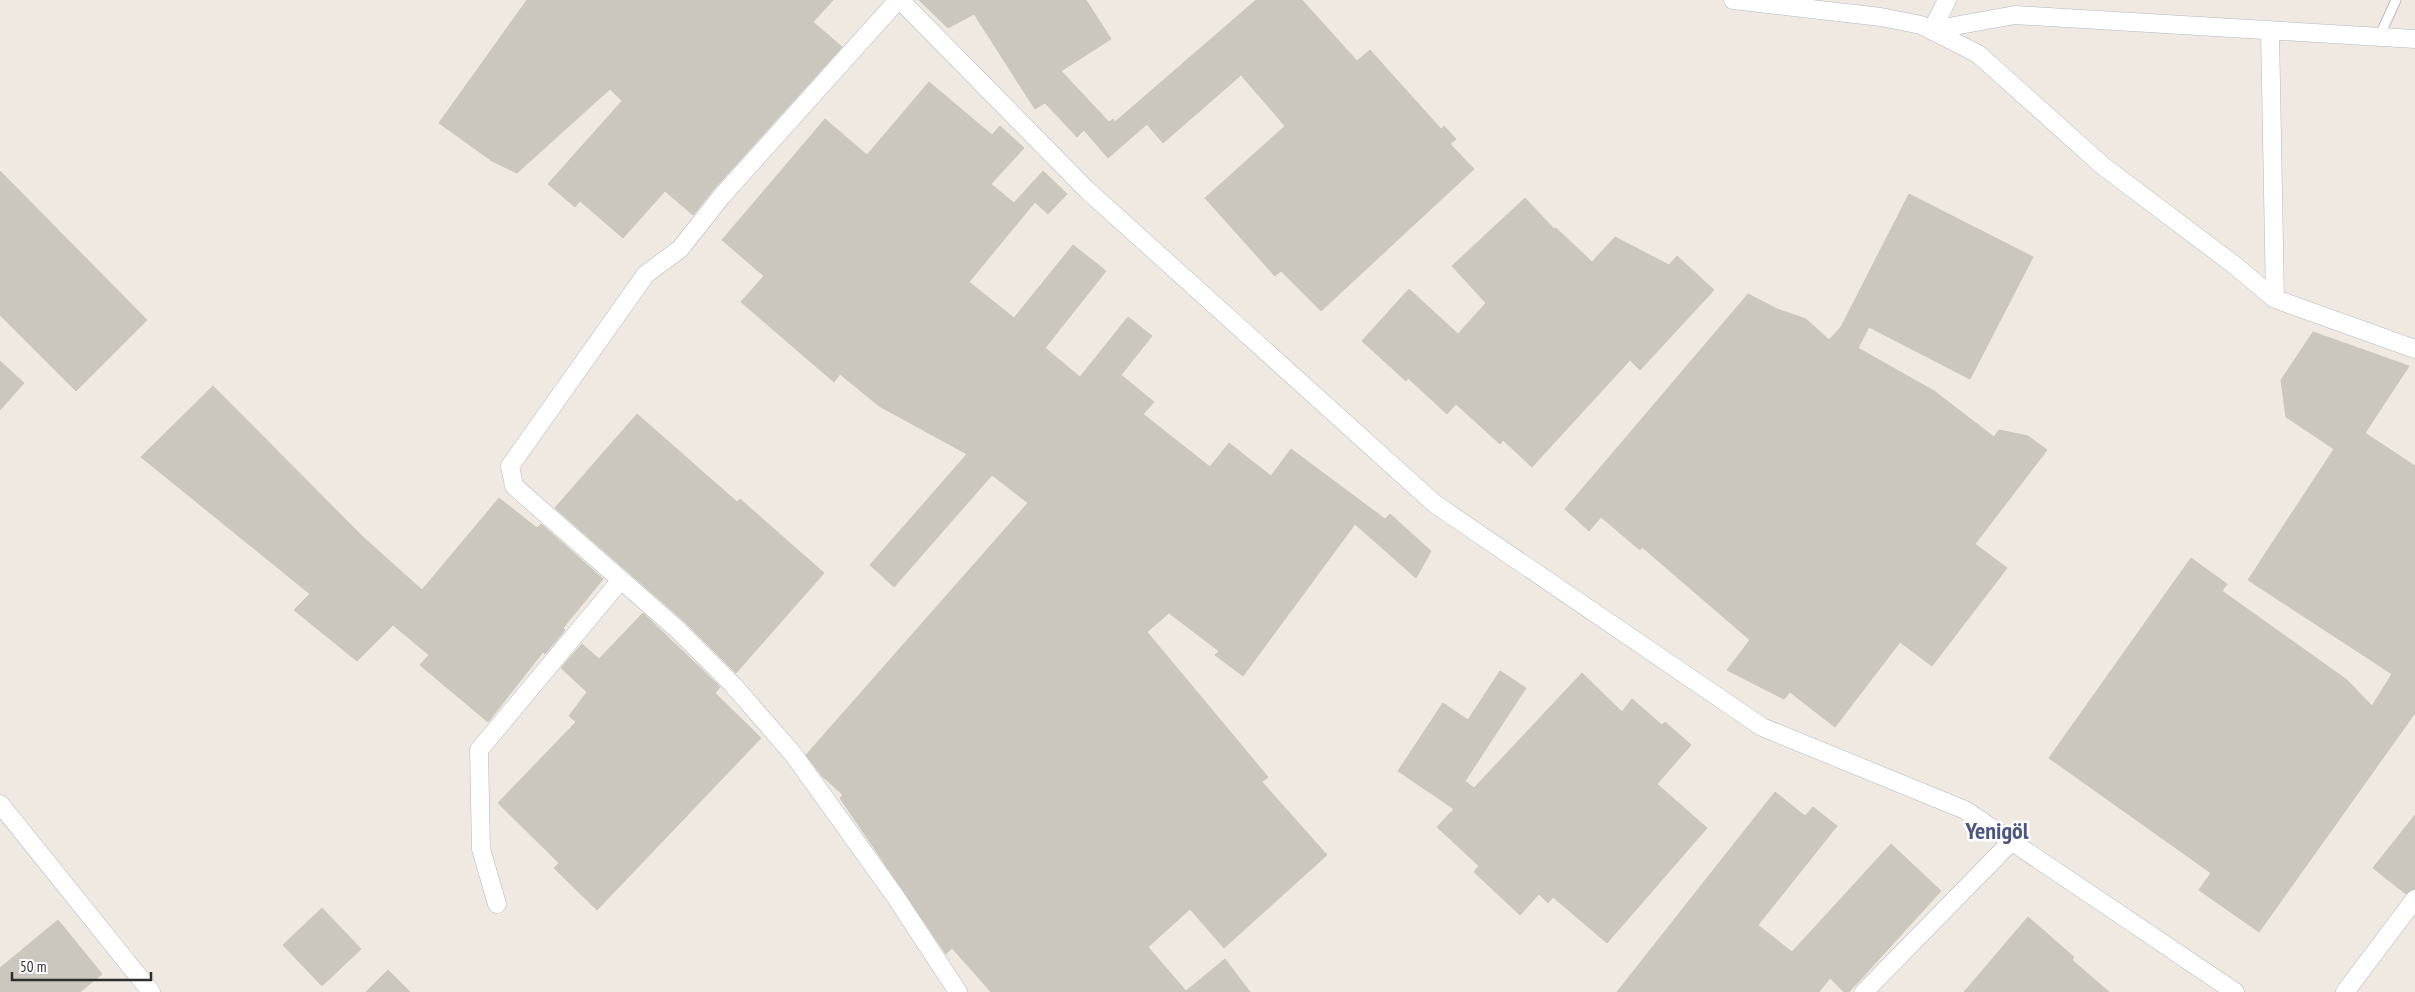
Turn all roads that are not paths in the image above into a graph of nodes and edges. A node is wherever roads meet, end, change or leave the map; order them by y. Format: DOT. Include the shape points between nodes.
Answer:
graph roads {
  1 [pos="899,0"];
  2 [pos="1733,0"];
  3 [pos="1947,0"];
  4 [pos="2396,0"];
  5 [pos="1932,30"];
  6 [pos="2270,31"];
  7 [pos="2379,37"];
  8 [pos="2415,39"];
  9 [pos="2275,299"];
  10 [pos="2415,348"];
  11 [pos="620,581"];
  12 [pos="0,804"];
  13 [pos="2012,841"];
  14 [pos="2415,899"];
  15 [pos="497,904"];
  16 [pos="151,992"];
  17 [pos="958,992"];
  18 [pos="1864,992"];
  19 [pos="2235,992"];
  20 [pos="2345,992"];
  1 -- 11 [label="street" via="721,197 680,249 646,274 510,466 514,486"];
  1 -- 13 [label="street" via="1087,190 1435,504 1762,727 1965,810"];
  2 -- 5 [label="street" via="1881,17"];
  3 -- 5 [label="street"];
  4 -- 7 [label="lane"];
  5 -- 6 [label="street" via="2015,15"];
  5 -- 9 [label="street" via="1978,54 2103,166"];
  6 -- 7 [label="street"];
  6 -- 9 [label="street"];
  7 -- 8 [label="street"];
  9 -- 10 [label="street"];
  11 -- 15 [label="street" via="479,750 481,849"];
  11 -- 17 [label="street" via="677,629 733,685 793,754 895,896"];
  12 -- 16 [label="street"];
  13 -- 18 [label="street"];
  13 -- 19 [label="street"];
  14 -- 20 [label="street"];
}
